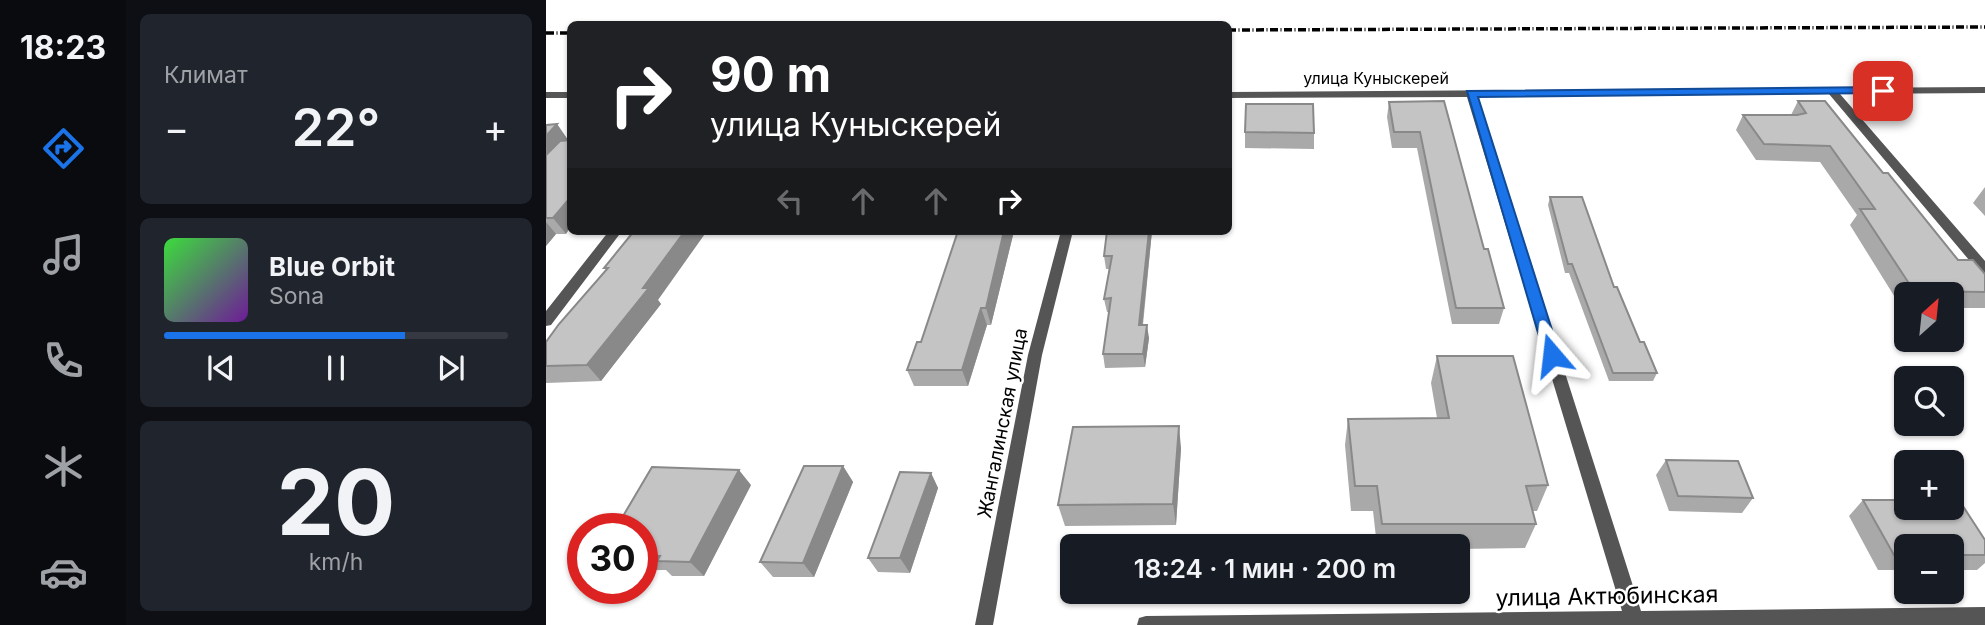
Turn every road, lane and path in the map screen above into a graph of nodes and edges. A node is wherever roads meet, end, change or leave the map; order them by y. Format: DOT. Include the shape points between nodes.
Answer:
graph roads {
  1 [pos="1985,90"];
  2 [pos="1832,91"];
  3 [pos="1471,93"];
  4 [pos="546,95"];
  5 [pos="567,95"];
  6 [pos="1232,95"];
  7 [pos="613,235"];
  8 [pos="1066,235"];
  9 [pos="1985,270"];
  10 [pos="546,321"];
  11 [pos="1985,616"];
  12 [pos="1635,622"];
  13 [pos="984,625"];
  14 [pos="1146,625"];
  1 -- 2 [label="street, улица Куныскерей"];
  2 -- 3 [label="street, улица Куныскерей"];
  2 -- 9 [label="street"];
  3 -- 6 [label="street, улица Куныскерей"];
  3 -- 12 [label="street"];
  4 -- 5 [label="street"];
  7 -- 10 [label="street"];
  8 -- 13 [label="street, Жангалинская улица" via="1035,355"];
  11 -- 12 [label="street, улица Актюбинская"];
  12 -- 14 [label="street, улица Актюбинская"];
}
